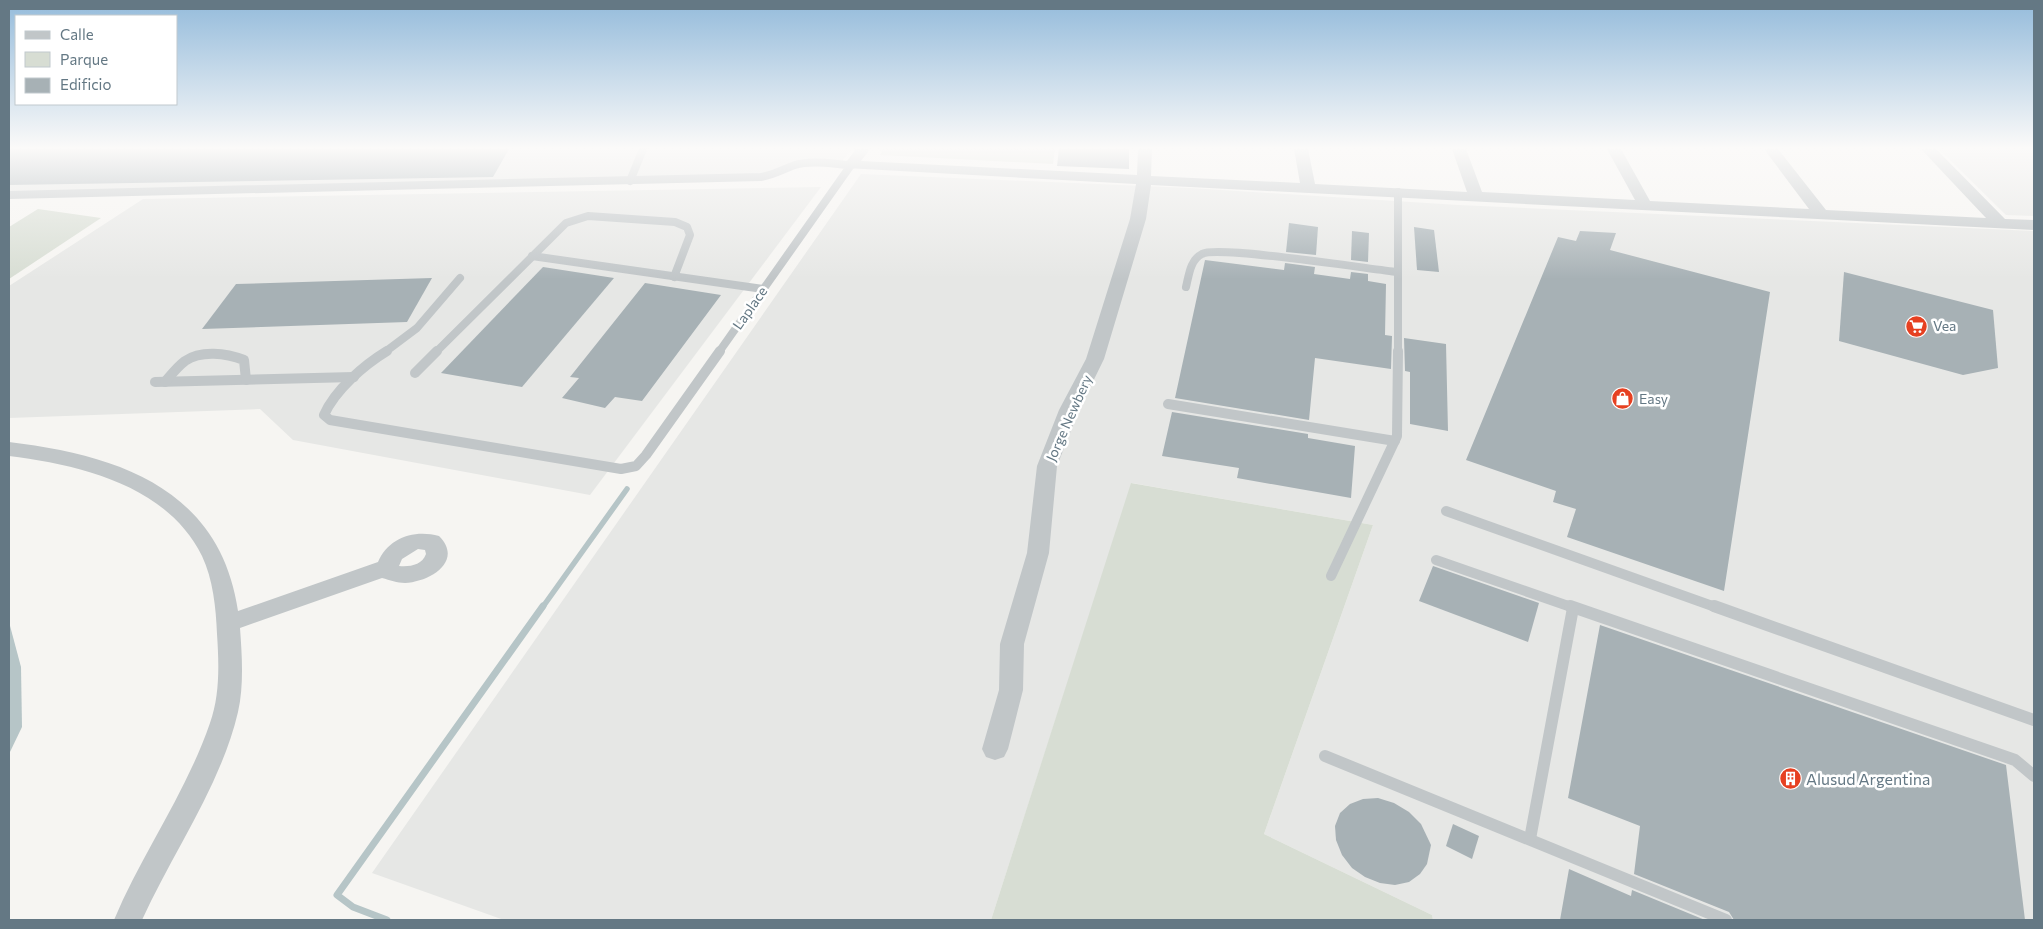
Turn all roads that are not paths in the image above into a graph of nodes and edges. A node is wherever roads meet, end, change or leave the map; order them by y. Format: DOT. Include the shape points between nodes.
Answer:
graph roads {
  1 [pos="126,192"];
  2 [pos="832,192"];
  3 [pos="1142,192"];
  4 [pos="1398,192"];
  5 [pos="1405,192"];
  6 [pos="1475,192"];
  7 [pos="1638,192"];
  8 [pos="1804,192"];
  9 [pos="1970,192"];
  10 [pos="9,195"];
  11 [pos="1476,196"];
  12 [pos="1645,205"];
  13 [pos="1820,214"];
  14 [pos="2000,223"];
  15 [pos="2034,225"];
  16 [pos="532,256"];
  17 [pos="1397,272"];
  18 [pos="674,277"];
  19 [pos="460,278"];
  20 [pos="1186,287"];
  21 [pos="763,289"];
  22 [pos="415,373"];
  23 [pos="354,377"];
  24 [pos="246,380"];
  25 [pos="1168,404"];
  26 [pos="1394,441"];
  27 [pos="9,449"];
  28 [pos="1446,511"];
  29 [pos="1436,560"];
  30 [pos="388,567"];
  31 [pos="1331,576"];
  32 [pos="1572,608"];
  33 [pos="229,622"];
  34 [pos="2034,720"];
  35 [pos="995,749"];
  36 [pos="1325,756"];
  37 [pos="2034,776"];
  38 [pos="1530,838"];
  39 [pos="128,920"];
  40 [pos="1726,920"];
  1 -- 10 [label="lane"];
  2 -- 21 [label="lane, Laplace"];
  3 -- 35 [label="street, Jorge Newbery" via="1138,219 1095,359 1069,410 1047,466 1038,553 1012,644 1011,690"];
  4 -- 17 [label="lane"];
  5 -- 11 [label="street"];
  6 -- 11 [label="street"];
  7 -- 12 [label="street"];
  8 -- 13 [label="street"];
  9 -- 14 [label="street"];
  11 -- 12 [label="street"];
  12 -- 13 [label="street"];
  13 -- 14 [label="street"];
  14 -- 15 [label="street"];
  16 -- 18 [label="lane"];
  16 -- 18 [label="lane" via="566,223 577,218 675,222 687,227 690,235"];
  16 -- 22 [label="lane"];
  17 -- 20 [label="lane" via="1238,252 1204,252 1194,258"];
  17 -- 26 [label="lane" via="1397,436"];
  18 -- 21 [label="lane"];
  19 -- 23 [label="lane" via="418,328 368,363"];
  21 -- 23 [label="lane, Laplace" via="636,466 620,469 330,420 324,415 329,404"];
  23 -- 24 [label="lane"];
  24 -- 24 [label="lane" via="160,382 187,360 202,355 234,356 244,360"];
  25 -- 26 [label="lane"];
  26 -- 31 [label="lane"];
  27 -- 33 [label="street" via="43,452 88,463 126,477 166,500 199,534 211,553"];
  28 -- 34 [label="lane"];
  29 -- 32 [label="lane"];
  30 -- 33 [label="street"];
  32 -- 37 [label="lane" via="2015,760"];
  32 -- 38 [label="lane"];
  33 -- 39 [label="street" via="231,682 224,721 174,833"];
  36 -- 38 [label="lane"];
  38 -- 40 [label="lane"];
}
